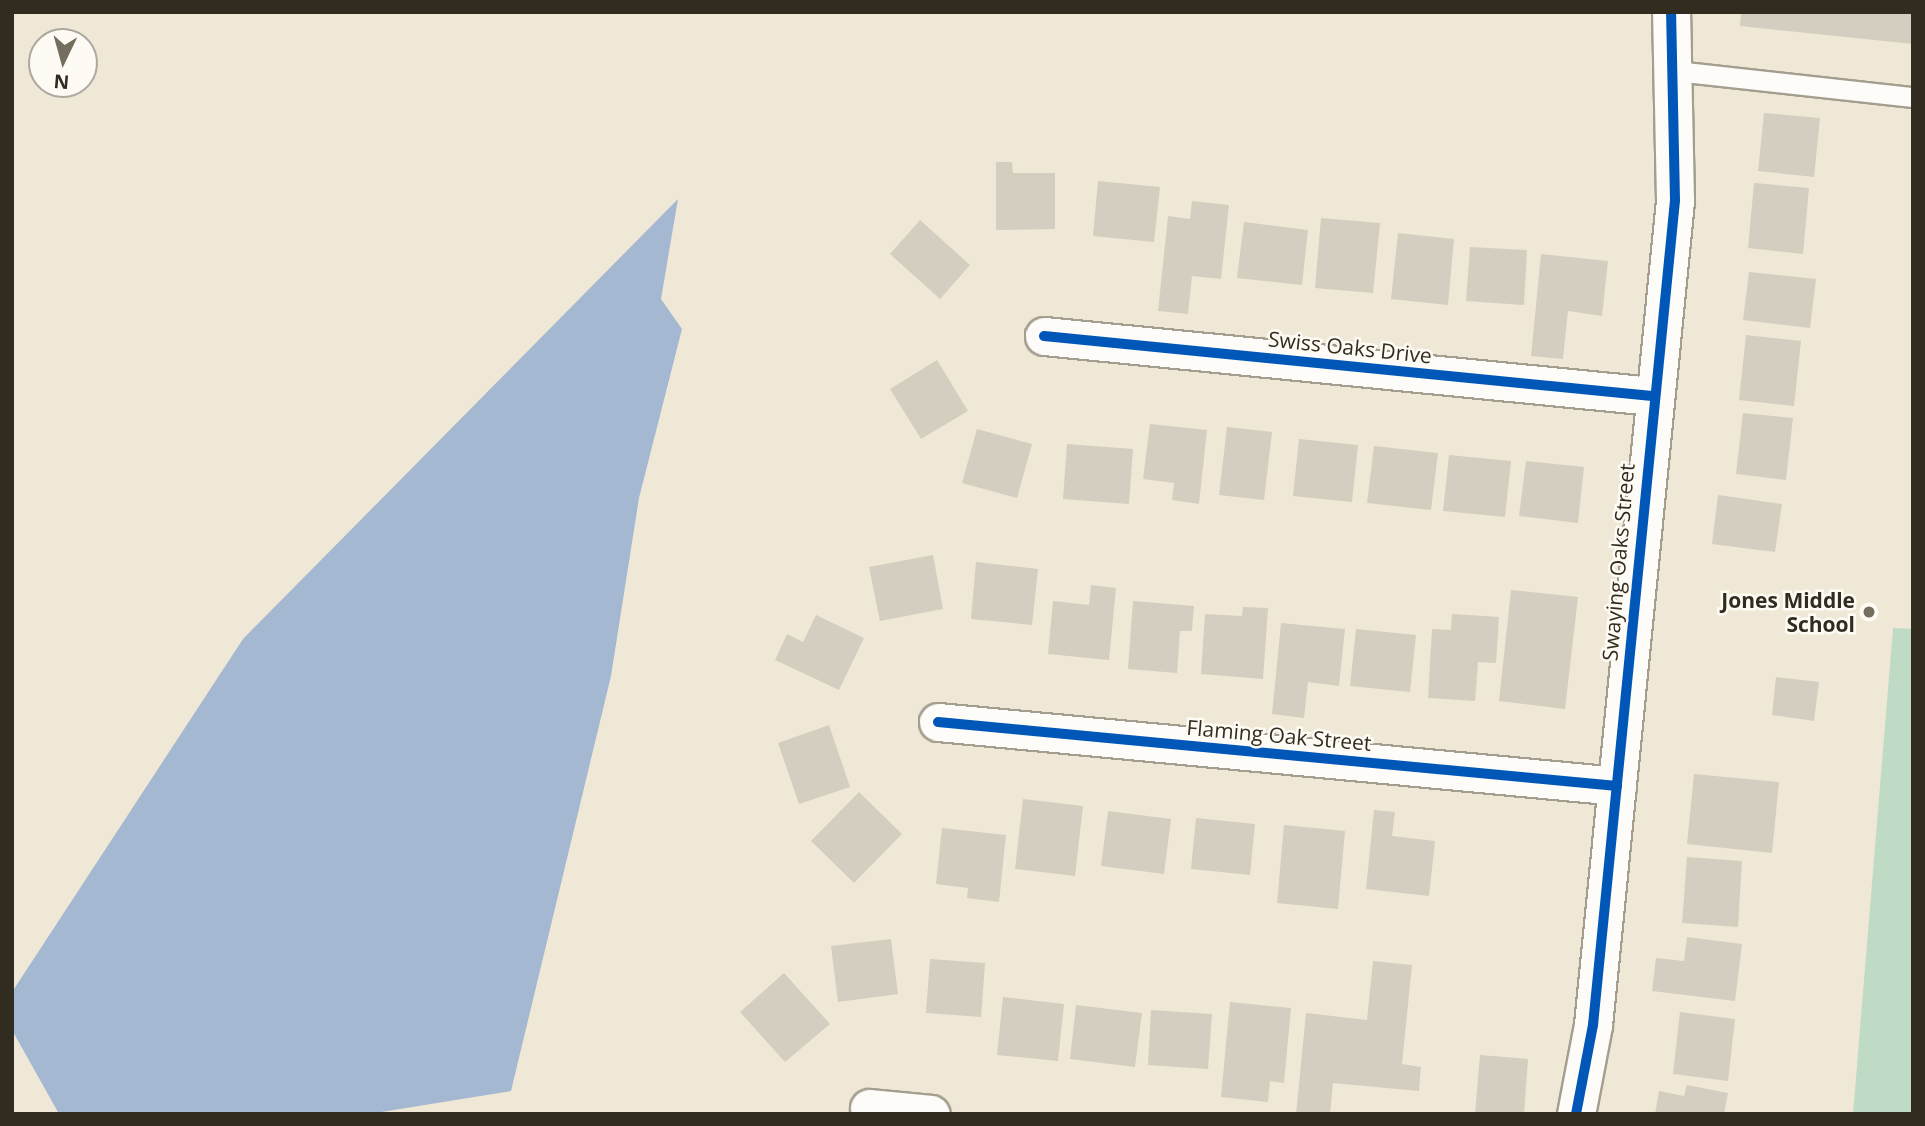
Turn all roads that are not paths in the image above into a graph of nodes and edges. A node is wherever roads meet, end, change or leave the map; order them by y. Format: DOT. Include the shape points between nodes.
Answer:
graph roads {
  1 [pos="1671,12"];
  2 [pos="1676,71"];
  3 [pos="1913,97"];
  4 [pos="1044,336"];
  5 [pos="1652,396"];
  6 [pos="938,722"];
  7 [pos="1617,786"];
  8 [pos="869,1108"];
  9 [pos="931,1114"];
  10 [pos="1576,1114"];
  1 -- 2 [label="street, Swaying Oaks Street"];
  2 -- 3 [label="lane"];
  2 -- 5 [label="street, Swaying Oaks Street" via="1675,200"];
  4 -- 5 [label="street, Swiss Oaks Drive"];
  5 -- 7 [label="street, Swaying Oaks Street"];
  6 -- 7 [label="street, Flaming Oak Street"];
  7 -- 10 [label="street, Swaying Oaks Street" via="1593,1025"];
  8 -- 9 [label="street"];
}
